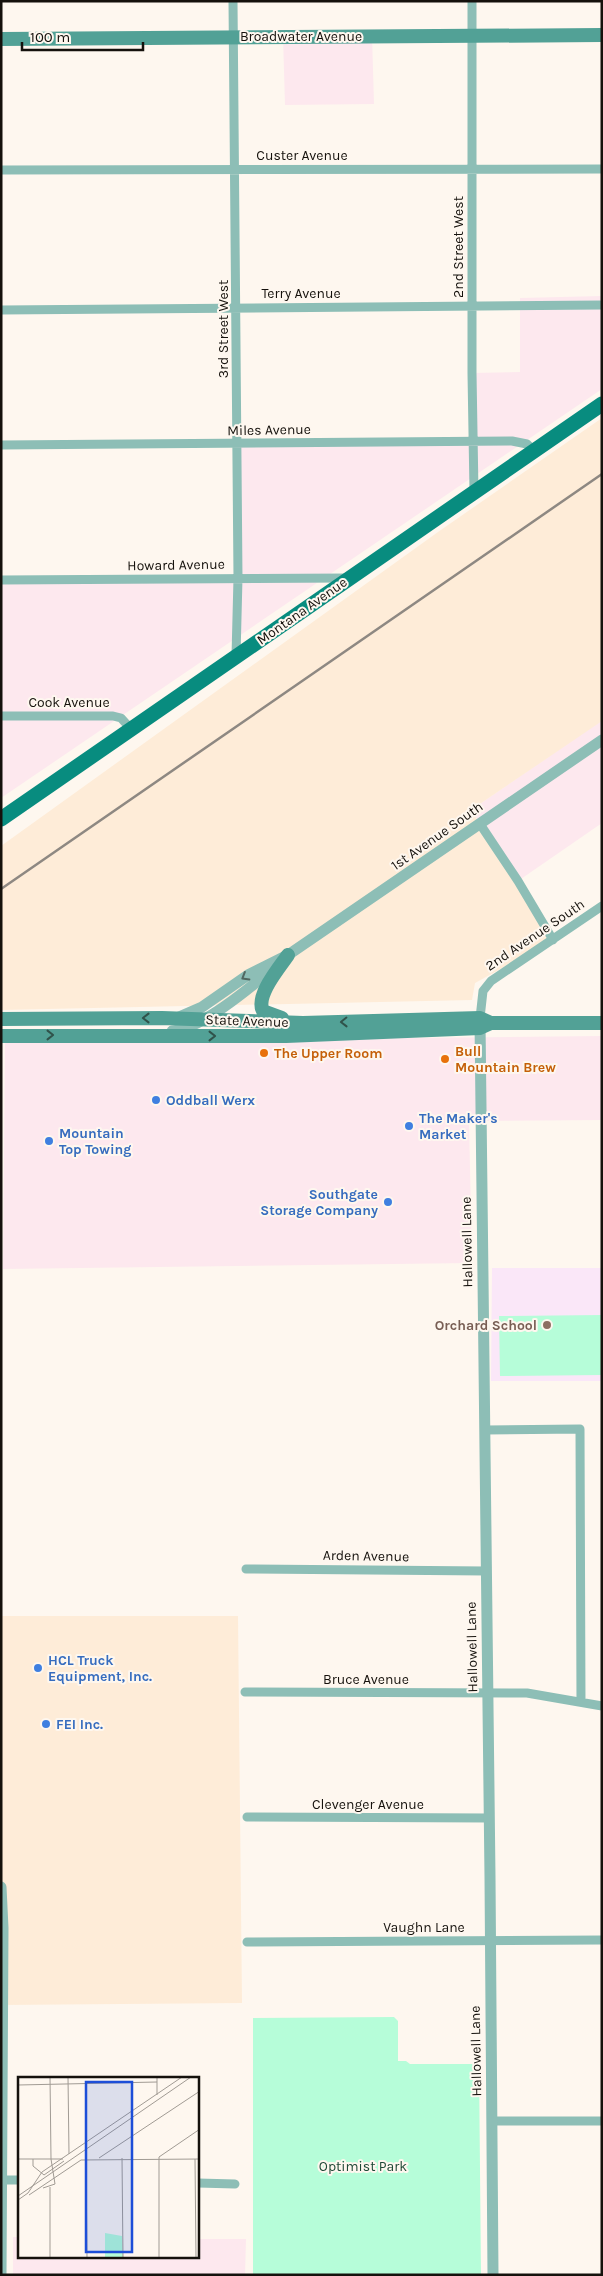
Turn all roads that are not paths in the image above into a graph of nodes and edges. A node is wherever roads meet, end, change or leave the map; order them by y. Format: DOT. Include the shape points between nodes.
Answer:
graph roads {
  1 [pos="233,1"];
  2 [pos="472,1"];
  3 [pos="602,34"];
  4 [pos="472,35"];
  5 [pos="232,36"];
  6 [pos="1,38"];
  7 [pos="235,168"];
  8 [pos="472,169"];
  9 [pos="602,169"];
  10 [pos="1,170"];
  11 [pos="602,305"];
  12 [pos="472,306"];
  13 [pos="236,308"];
  14 [pos="1,310"];
  15 [pos="602,404"];
  16 [pos="473,441"];
  17 [pos="237,444"];
  18 [pos="1,445"];
  19 [pos="534,451"];
  20 [pos="474,492"];
  21 [pos="238,578"];
  22 [pos="350,578"];
  23 [pos="1,580"];
  24 [pos="236,656"];
  25 [pos="1,716"];
  26 [pos="131,729"];
  27 [pos="602,740"];
  28 [pos="1,818"];
  29 [pos="480,824"];
  30 [pos="602,906"];
  31 [pos="553,940"];
  32 [pos="288,955"];
  33 [pos="1,1019"];
  34 [pos="170,1019"];
  35 [pos="204,1020"];
  36 [pos="303,1023"];
  37 [pos="484,1023"];
  38 [pos="602,1023"];
  39 [pos="80,1035"];
  40 [pos="1,1036"];
  41 [pos="485,1430"];
  42 [pos="246,1569"];
  43 [pos="486,1571"];
  44 [pos="245,1692"];
  45 [pos="488,1694"];
  46 [pos="582,1702"];
  47 [pos="602,1706"];
  48 [pos="247,1817"];
  49 [pos="489,1818"];
  50 [pos="1,1887"];
  51 [pos="2,1928"];
  52 [pos="490,1940"];
  53 [pos="602,1940"];
  54 [pos="247,1942"];
  55 [pos="2,2049"];
  56 [pos="492,2121"];
  57 [pos="602,2121"];
  58 [pos="2,2180"];
  59 [pos="18,2180"];
  60 [pos="199,2183"];
  61 [pos="235,2184"];
  62 [pos="2,2275"];
  63 [pos="493,2275"];
  1 -- 5 [label="street, 3rd Street West"];
  2 -- 4 [label="street, 2nd Street West"];
  3 -- 4 [label="main road, Broadwater Avenue"];
  4 -- 5 [label="main road, Broadwater Avenue"];
  4 -- 8 [label="street, 2nd Street West"];
  5 -- 6 [label="main road, Broadwater Avenue"];
  5 -- 7 [label="street, 3rd Street West"];
  7 -- 8 [label="street, Custer Avenue"];
  7 -- 10 [label="street, Custer Avenue"];
  7 -- 13 [label="street, 3rd Street West"];
  8 -- 9 [label="street, Custer Avenue"];
  8 -- 12 [label="street, 2nd Street West"];
  11 -- 12 [label="street, Terry Avenue"];
  12 -- 13 [label="street, Terry Avenue"];
  12 -- 16 [label="street, 2nd Street West"];
  13 -- 14 [label="street, Terry Avenue"];
  13 -- 17 [label="street, 3rd Street West"];
  15 -- 19 [label="main road, Montana Avenue"];
  16 -- 17 [label="street, Miles Avenue"];
  16 -- 19 [label="street, Miles Avenue" via="520,442"];
  16 -- 20 [label="street, 2nd Street West"];
  17 -- 18 [label="street, Miles Avenue"];
  17 -- 21 [label="street, 3rd Street West"];
  19 -- 20 [label="main road, Montana Avenue"];
  20 -- 22 [label="main road, Montana Avenue"];
  21 -- 22 [label="street, Howard Avenue"];
  21 -- 23 [label="street, Howard Avenue"];
  21 -- 24 [label="street, 3rd Street West"];
  22 -- 24 [label="main road, Montana Avenue"];
  24 -- 26 [label="main road, Montana Avenue"];
  25 -- 26 [label="street, Cook Avenue" via="113,716 122,718"];
  26 -- 28 [label="main road, Montana Avenue"];
  27 -- 29 [label="street, 1st Avenue South"];
  29 -- 31 [label="street"];
  29 -- 32 [label="street, 1st Avenue South"];
  30 -- 31 [label="street, 2nd Avenue South"];
  31 -- 37 [label="street, 2nd Avenue South" via="491,981 482,991"];
  32 -- 34 [label="street, 1st Avenue South, one-way" via="248,975 190,1014"];
  32 -- 35 [label="street, 1st Avenue South"];
  32 -- 36 [label="main road" via="263,993 261,1008 268,1014"];
  34 -- 33 [label="main road, State Avenue, one-way"];
  34 -- 35 [label="main road, State Avenue"];
  35 -- 36 [label="main road, State Avenue"];
  35 -- 39 [label="street, 1st Avenue South" via="183,1030"];
  37 -- 36 [label="main road, State Avenue, one-way"];
  37 -- 38 [label="main road, State Avenue"];
  39 -- 37 [label="main road, State Avenue, one-way" via="286,1036"];
  37 -- 41 [label="street, Hallowell Lane"];
  40 -- 39 [label="main road, State Avenue, one-way"];
  41 -- 43 [label="street, Hallowell Lane"];
  41 -- 46 [label="street" via="580,1429"];
  42 -- 43 [label="street, Arden Avenue"];
  43 -- 45 [label="street, Hallowell Lane"];
  44 -- 45 [label="street, Bruce Avenue"];
  45 -- 46 [label="street, Bruce Avenue" via="527,1693"];
  45 -- 49 [label="street, Hallowell Lane"];
  46 -- 47 [label="street, Bruce Avenue"];
  48 -- 49 [label="street, Clevenger Avenue"];
  49 -- 52 [label="street, Hallowell Lane"];
  50 -- 51 [label="street"];
  51 -- 55 [label="street"];
  52 -- 53 [label="street, Vaughn Lane"];
  52 -- 54 [label="street, Vaughn Lane"];
  52 -- 56 [label="street, Hallowell Lane"];
  55 -- 58 [label="street"];
  56 -- 57 [label="street"];
  56 -- 63 [label="street, Hallowell Lane"];
  58 -- 59 [label="street"];
  58 -- 62 [label="street"];
  60 -- 61 [label="street"];
}
